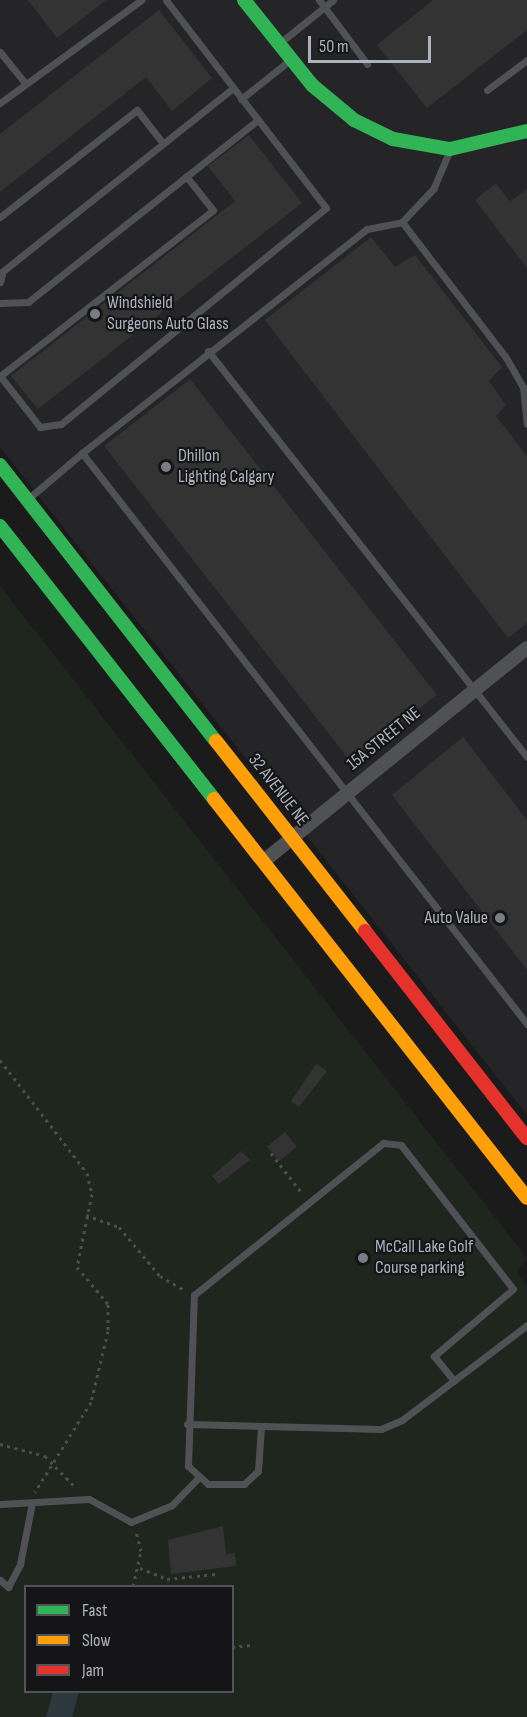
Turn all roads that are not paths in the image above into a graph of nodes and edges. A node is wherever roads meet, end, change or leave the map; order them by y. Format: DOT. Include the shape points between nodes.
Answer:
graph roads {
  1 [pos="141,0"];
  2 [pos="166,0"];
  3 [pos="244,0"];
  4 [pos="319,0"];
  5 [pos="333,0"];
  6 [pos="325,7"];
  7 [pos="278,44"];
  8 [pos="0,52"];
  9 [pos="291,59"];
  10 [pos="527,60"];
  11 [pos="367,64"];
  12 [pos="25,83"];
  13 [pos="233,88"];
  14 [pos="488,90"];
  15 [pos="242,99"];
  16 [pos="0,103"];
  17 [pos="258,120"];
  18 [pos="527,131"];
  19 [pos="162,142"];
  20 [pos="450,149"];
  21 [pos="186,176"];
  22 [pos="0,217"];
  23 [pos="402,222"];
  24 [pos="0,282"];
  25 [pos="0,303"];
  26 [pos="208,351"];
  27 [pos="0,376"];
  28 [pos="527,424"];
  29 [pos="82,453"];
  30 [pos="0,465"];
  31 [pos="27,500"];
  32 [pos="0,526"];
  33 [pos="527,648"];
  34 [pos="474,690"];
  35 [pos="527,757"];
  36 [pos="346,792"];
  37 [pos="290,835"];
  38 [pos="265,860"];
  39 [pos="527,1024"];
  40 [pos="527,1138"];
  41 [pos="527,1198"];
  42 [pos="527,1325"];
  43 [pos="454,1381"];
  44 [pos="187,1424"];
  45 [pos="261,1427"];
  46 [pos="196,1479"];
  47 [pos="32,1503"];
  48 [pos="0,1504"];
  49 [pos="0,1580"];
  1 -- 12 [label="lane"];
  2 -- 13 [label="lane"];
  3 -- 7 [label="main road"];
  4 -- 6 [label="lane"];
  5 -- 6 [label="lane"];
  6 -- 7 [label="lane"];
  6 -- 11 [label="lane"];
  7 -- 9 [label="main road"];
  8 -- 12 [label="lane"];
  9 -- 15 [label="lane"];
  9 -- 20 [label="main road" via="354,120 393,139"];
  10 -- 14 [label="lane"];
  12 -- 16 [label="lane"];
  13 -- 15 [label="lane"];
  13 -- 19 [label="lane"];
  15 -- 17 [label="lane"];
  17 -- 21 [label="lane"];
  17 -- 27 [label="lane" via="326,208 61,424 40,427"];
  18 -- 20 [label="main road"];
  19 -- 22 [label="lane" via="137,110"];
  19 -- 24 [label="lane" via="3,271"];
  20 -- 23 [label="lane" via="434,188"];
  21 -- 25 [label="lane" via="28,302"];
  21 -- 27 [label="lane" via="213,210"];
  23 -- 26 [label="lane" via="368,229"];
  23 -- 28 [label="lane" via="505,356 523,387"];
  26 -- 29 [label="lane"];
  26 -- 34 [label="lane"];
  29 -- 31 [label="lane"];
  29 -- 36 [label="lane"];
  30 -- 31 [label="main road, 32 AVENUE NE"];
  31 -- 37 [label="main road, 32 AVENUE NE"];
  32 -- 38 [label="main road"];
  33 -- 34 [label="street, 15A STREET NE"];
  34 -- 35 [label="lane"];
  34 -- 36 [label="street, 15A STREET NE"];
  36 -- 37 [label="street, 15A STREET NE"];
  36 -- 39 [label="lane"];
  37 -- 38 [label="street, 15A STREET NE"];
  37 -- 40 [label="main road, 32 AVENUE NE"];
  38 -- 41 [label="main road"];
  42 -- 43 [label="lane"];
  43 -- 44 [label="lane" via="434,1356 513,1289 394,1142 383,1143 194,1294"];
  43 -- 45 [label="lane" via="402,1420 381,1429"];
  44 -- 45 [label="lane"];
  44 -- 46 [label="lane" via="188,1466"];
  45 -- 46 [label="lane" via="258,1471 252,1480 232,1485"];
  46 -- 47 [label="lane" via="172,1505 131,1522 88,1499"];
  47 -- 48 [label="lane"];
  47 -- 49 [label="lane" via="20,1564 8,1587"];
}
